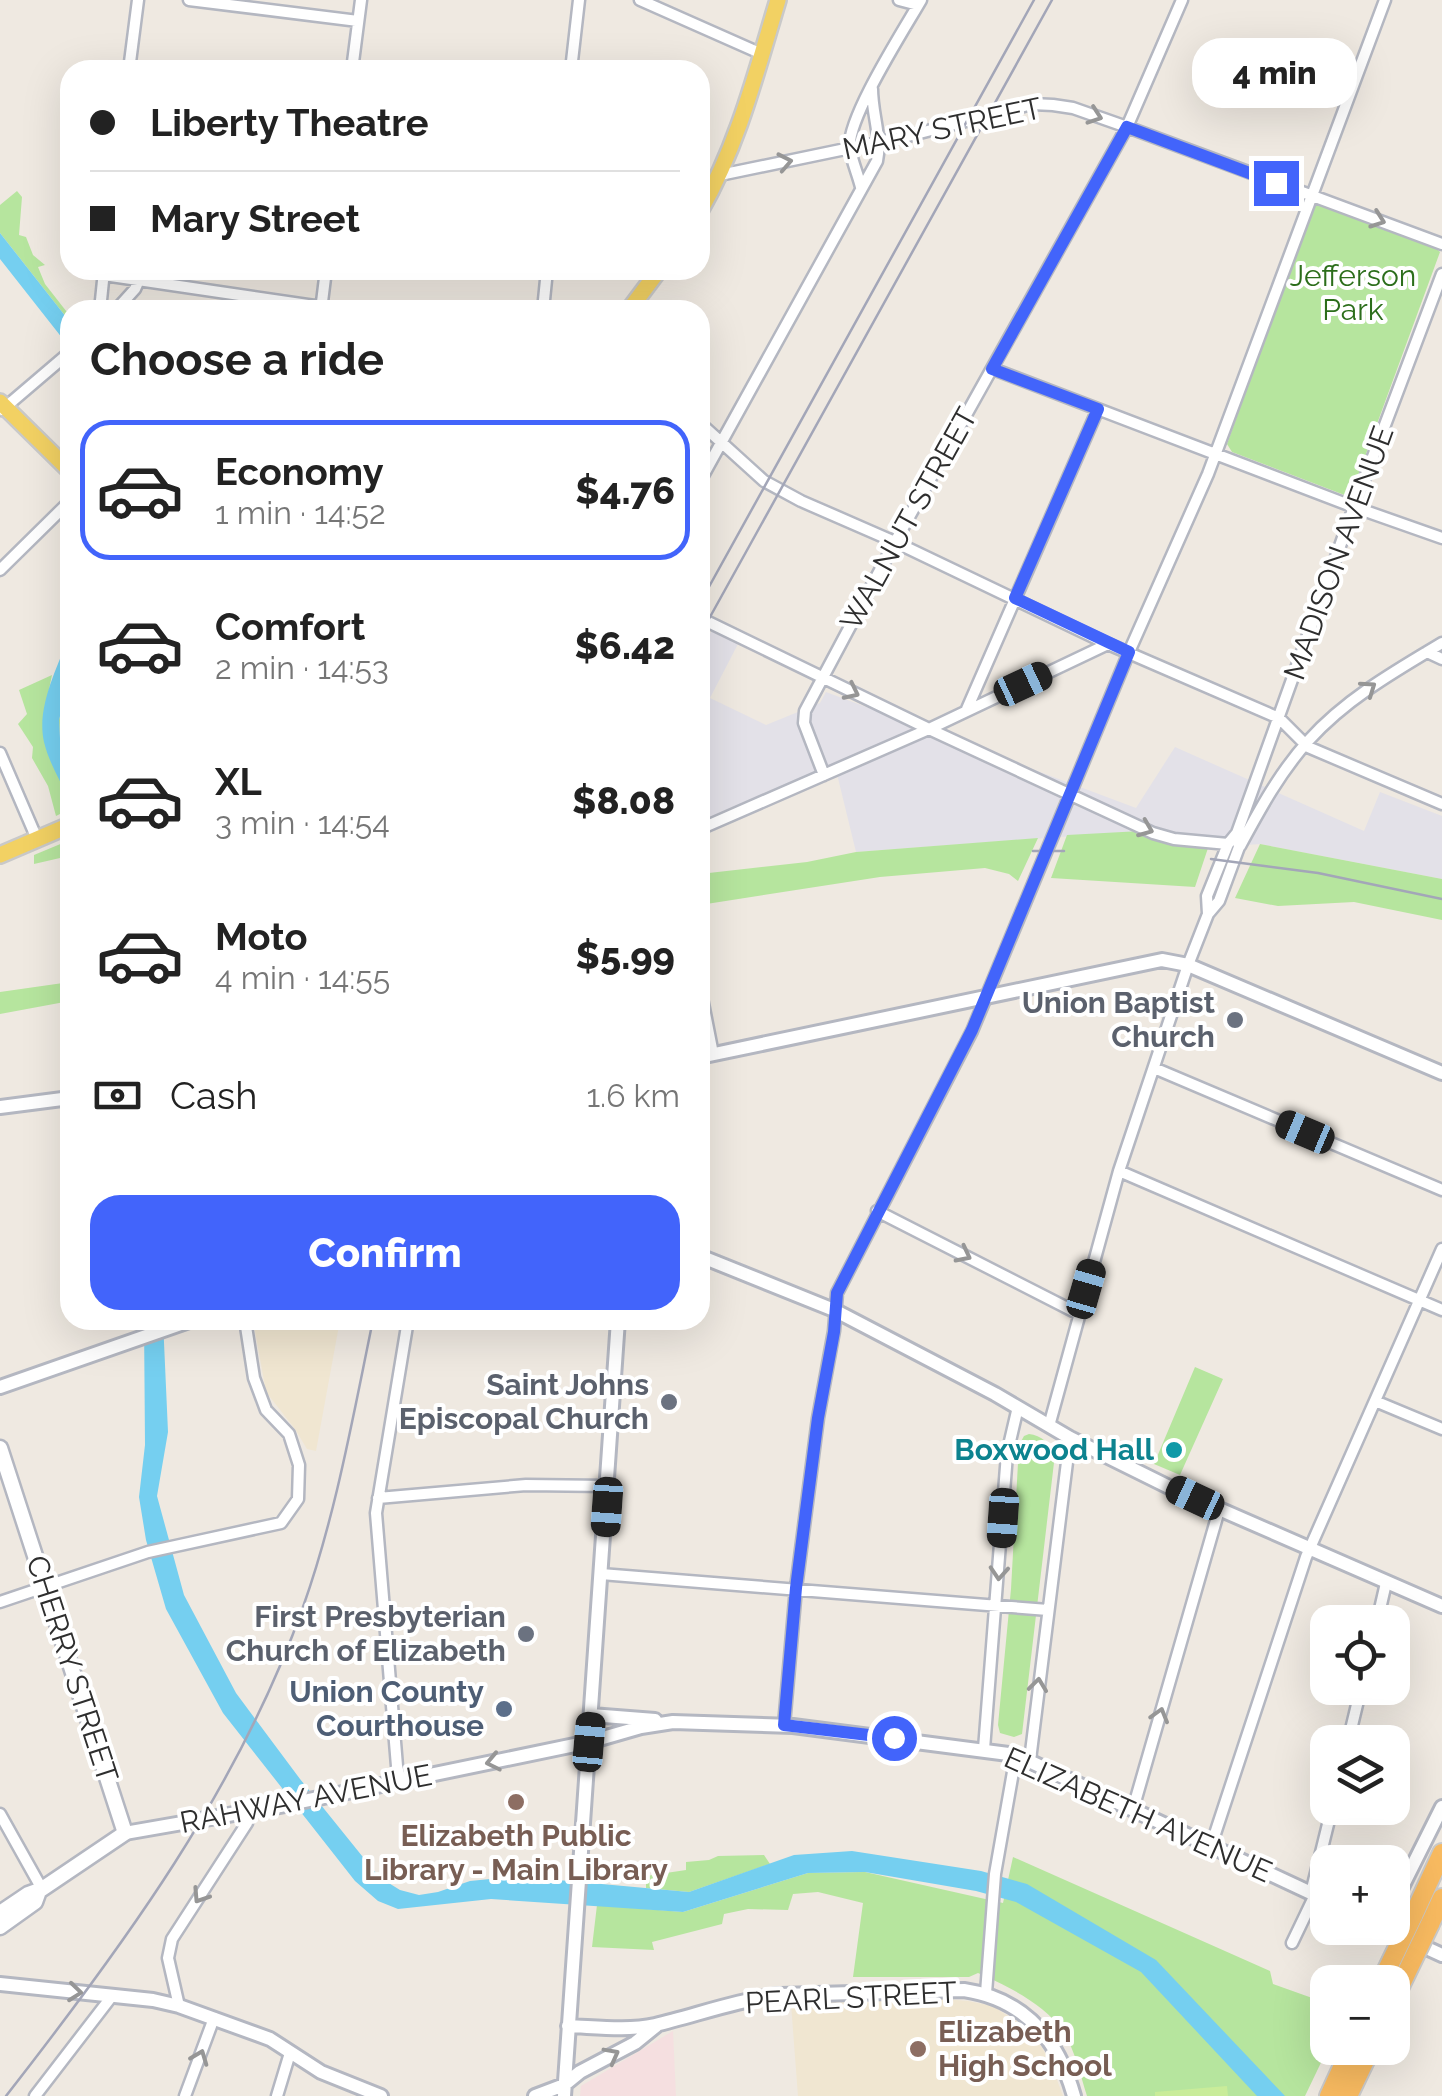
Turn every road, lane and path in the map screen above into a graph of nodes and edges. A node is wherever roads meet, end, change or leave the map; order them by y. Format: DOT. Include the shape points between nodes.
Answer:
graph roads {
  1 [pos="138,0"];
  2 [pos="188,0"];
  3 [pos="361,0"];
  4 [pos="579,0"];
  5 [pos="640,0"];
  6 [pos="778,0"];
  7 [pos="900,0"];
  8 [pos="1182,0"];
  9 [pos="1385,0"];
  10 [pos="920,2"];
  11 [pos="358,21"];
  12 [pos="762,54"];
  13 [pos="130,60"];
  14 [pos="353,60"];
  15 [pos="572,60"];
  16 [pos="872,90"];
  17 [pos="1127,127"];
  18 [pos="880,142"];
  19 [pos="850,149"];
  20 [pos="720,175"];
  21 [pos="862,188"];
  22 [pos="710,193"];
  23 [pos="1313,197"];
  24 [pos="1442,244"];
  25 [pos="1442,274"];
  26 [pos="126,280"];
  27 [pos="651,280"];
  28 [pos="137,284"];
  29 [pos="124,300"];
  30 [pos="255,300"];
  31 [pos="636,300"];
  32 [pos="60,360"];
  33 [pos="992,369"];
  34 [pos="2,407"];
  35 [pos="1098,409"];
  36 [pos="710,431"];
  37 [pos="722,441"];
  38 [pos="1217,453"];
  39 [pos="60,462"];
  40 [pos="710,463"];
  41 [pos="1354,507"];
  42 [pos="60,511"];
  43 [pos="1442,538"];
  44 [pos="895,542"];
  45 [pos="0,570"];
  46 [pos="1015,598"];
  47 [pos="710,623"];
  48 [pos="1442,643"];
  49 [pos="1108,644"];
  50 [pos="1129,652"];
  51 [pos="1427,652"];
  52 [pos="1442,658"];
  53 [pos="821,678"];
  54 [pos="966,710"];
  55 [pos="1279,718"];
  56 [pos="928,730"];
  57 [pos="1305,745"];
  58 [pos="0,753"];
  59 [pos="824,776"];
  60 [pos="1071,796"];
  61 [pos="1442,804"];
  62 [pos="710,825"];
  63 [pos="60,829"];
  64 [pos="37,839"];
  65 [pos="1233,845"];
  66 [pos="0,855"];
  67 [pos="1188,966"];
  68 [pos="986,997"];
  69 [pos="710,1055"];
  70 [pos="1154,1068"];
  71 [pos="1442,1072"];
  72 [pos="60,1099"];
  73 [pos="0,1108"];
  74 [pos="1119,1171"];
  75 [pos="1442,1190"];
  76 [pos="877,1211"];
  77 [pos="1442,1249"];
  78 [pos="710,1260"];
  79 [pos="1419,1300"];
  80 [pos="834,1310"];
  81 [pos="1442,1310"];
  82 [pos="1079,1314"];
  83 [pos="167,1330"];
  84 [pos="247,1330"];
  85 [pos="406,1330"];
  86 [pos="617,1330"];
  87 [pos="0,1387"];
  88 [pos="1374,1401"];
  89 [pos="1018,1407"];
  90 [pos="1049,1426"];
  91 [pos="1442,1430"];
  92 [pos="1070,1438"];
  93 [pos="0,1448"];
  94 [pos="608,1486"];
  95 [pos="378,1498"];
  96 [pos="1219,1510"];
  97 [pos="1310,1550"];
  98 [pos="601,1574"];
  99 [pos="1386,1583"];
  100 [pos="46,1586"];
  101 [pos="796,1588"];
  102 [pos="0,1602"];
  103 [pos="1380,1605"];
  104 [pos="996,1606"];
  105 [pos="1442,1606"];
  106 [pos="1048,1610"];
  107 [pos="591,1715"];
  108 [pos="672,1722"];
  109 [pos="784,1725"];
  110 [pos="589,1742"];
  111 [pos="984,1749"];
  112 [pos="1023,1757"];
  113 [pos="401,1781"];
  114 [pos="1442,1807"];
  115 [pos="1133,1809"];
  116 [pos="248,1812"];
  117 [pos="0,1814"];
  118 [pos="125,1834"];
  119 [pos="1211,1846"];
  120 [pos="1442,1853"];
  121 [pos="1410,1871"];
  122 [pos="41,1890"];
  123 [pos="1310,1892"];
  124 [pos="1442,1898"];
  125 [pos="1310,1910"];
  126 [pos="0,1913"];
  127 [pos="0,1927"];
  128 [pos="1410,1940"];
  129 [pos="1292,1943"];
  130 [pos="1442,1955"];
  131 [pos="1390,1965"];
  132 [pos="1410,1966"];
  133 [pos="0,1984"];
  134 [pos="986,1993"];
  135 [pos="112,1996"];
  136 [pos="179,2006"];
  137 [pos="214,2018"];
  138 [pos="658,2024"];
  139 [pos="568,2026"];
  140 [pos="290,2053"];
  141 [pos="1343,2065"];
  142 [pos="1363,2065"];
  143 [pos="564,2090"];
  144 [pos="34,2096"];
  145 [pos="185,2096"];
  146 [pos="277,2096"];
  147 [pos="378,2096"];
  148 [pos="535,2096"];
  149 [pos="1074,2096"];
  150 [pos="1328,2096"];
  151 [pos="1348,2096"];
  1 -- 13 [label="street"];
  2 -- 11 [label="street"];
  3 -- 11 [label="street"];
  4 -- 15 [label="street"];
  5 -- 12 [label="street"];
  6 -- 12 [label="main road"];
  7 -- 10 [label="street"];
  8 -- 17 [label="street, WALNUT STREET"];
  9 -- 23 [label="street"];
  10 -- 16 [label="street"];
  11 -- 14 [label="street"];
  12 -- 20 [label="main road"];
  16 -- 18 [label="street"];
  16 -- 19 [label="street" via="852,126"];
  18 -- 17 [label="street, MARY STREET, one-way" via="1032,104 1073,108"];
  17 -- 23 [label="street, MARY STREET"];
  17 -- 33 [label="street, WALNUT STREET"];
  18 -- 19 [label="street, MARY STREET"];
  18 -- 21 [label="street"];
  20 -- 19 [label="street, MARY STREET, one-way"];
  19 -- 21 [label="street"];
  20 -- 22 [label="main road"];
  21 -- 37 [label="street"];
  23 -- 24 [label="street, MARY STREET, one-way"];
  23 -- 38 [label="street"];
  25 -- 41 [label="street, MADISON AVENUE"];
  26 -- 28 [label="street"];
  27 -- 31 [label="main road"];
  28 -- 29 [label="street"];
  28 -- 30 [label="street"];
  32 -- 34 [label="street"];
  33 -- 35 [label="street"];
  33 -- 44 [label="street, WALNUT STREET"];
  34 -- 39 [label="main road"];
  35 -- 38 [label="street"];
  35 -- 46 [label="street"];
  36 -- 37 [label="street"];
  37 -- 40 [label="street"];
  37 -- 44 [label="street" via="764,482"];
  38 -- 41 [label="street"];
  38 -- 50 [label="street"];
  41 -- 43 [label="street"];
  41 -- 55 [label="street, MADISON AVENUE"];
  42 -- 45 [label="street"];
  44 -- 46 [label="street"];
  44 -- 53 [label="street, WALNUT STREET"];
  46 -- 49 [label="street"];
  46 -- 54 [label="street"];
  47 -- 53 [label="street"];
  48 -- 51 [label="street"];
  49 -- 50 [label="street"];
  49 -- 54 [label="street"];
  50 -- 55 [label="street"];
  50 -- 60 [label="street"];
  51 -- 52 [label="street"];
  57 -- 51 [label="street, one-way" via="1347,704"];
  53 -- 56 [label="street, one-way"];
  53 -- 59 [label="street, WALNUT STREET" via="803,717"];
  54 -- 56 [label="street"];
  55 -- 57 [label="street"];
  55 -- 65 [label="street, MADISON AVENUE"];
  56 -- 59 [label="street"];
  56 -- 60 [label="street"];
  57 -- 61 [label="street"];
  57 -- 65 [label="street"];
  58 -- 64 [label="street"];
  59 -- 62 [label="street"];
  60 -- 65 [label="street, one-way" via="1153,834"];
  60 -- 68 [label="street"];
  63 -- 64 [label="main road"];
  64 -- 66 [label="main road"];
  65 -- 67 [label="street, MADISON AVENUE" via="1219,901"];
  67 -- 68 [label="street" via="1151,961"];
  67 -- 70 [label="street, MADISON AVENUE"];
  67 -- 71 [label="street"];
  68 -- 69 [label="street"];
  68 -- 76 [label="street"];
  70 -- 74 [label="street, MADISON AVENUE"];
  70 -- 75 [label="street"];
  72 -- 73 [label="street"];
  74 -- 79 [label="street"];
  74 -- 82 [label="street, MADISON AVENUE"];
  76 -- 80 [label="street"];
  76 -- 82 [label="street, one-way"];
  77 -- 79 [label="street"];
  78 -- 80 [label="street"];
  79 -- 81 [label="street"];
  79 -- 88 [label="street"];
  80 -- 89 [label="street"];
  80 -- 101 [label="street"];
  82 -- 90 [label="street, MADISON AVENUE"];
  83 -- 87 [label="street"];
  84 -- 100 [label="street" via="266,1410 289,1434 299,1465 298,1499 283,1521 148,1552"];
  85 -- 95 [label="street"];
  86 -- 94 [label="street"];
  88 -- 91 [label="street"];
  88 -- 97 [label="street"];
  89 -- 90 [label="street"];
  89 -- 104 [label="street, one-way"];
  90 -- 92 [label="street"];
  92 -- 96 [label="street"];
  92 -- 106 [label="street"];
  93 -- 100 [label="main road, CHERRY STREET"];
  94 -- 95 [label="street"];
  94 -- 98 [label="street"];
  95 -- 113 [label="street"];
  96 -- 97 [label="street"];
  115 -- 96 [label="street, one-way"];
  97 -- 99 [label="street"];
  97 -- 119 [label="street"];
  98 -- 101 [label="street"];
  98 -- 107 [label="street"];
  99 -- 103 [label="street"];
  99 -- 105 [label="street"];
  100 -- 102 [label="street"];
  100 -- 118 [label="main road, CHERRY STREET"];
  101 -- 104 [label="street"];
  101 -- 109 [label="street"];
  104 -- 106 [label="street"];
  104 -- 111 [label="street"];
  112 -- 106 [label="street, one-way"];
  107 -- 108 [label="street"];
  107 -- 110 [label="street"];
  108 -- 109 [label="street, ELIZABETH AVENUE"];
  108 -- 110 [label="street, ELIZABETH AVENUE"];
  109 -- 111 [label="street, ELIZABETH AVENUE"];
  110 -- 113 [label="street, RAHWAY AVENUE, one-way"];
  110 -- 139 [label="street"];
  111 -- 112 [label="street, ELIZABETH AVENUE"];
  112 -- 115 [label="street, ELIZABETH AVENUE"];
  112 -- 134 [label="street" via="994,1874"];
  113 -- 116 [label="street, RAHWAY AVENUE"];
  114 -- 121 [label="street"];
  115 -- 119 [label="street, ELIZABETH AVENUE"];
  116 -- 118 [label="street, RAHWAY AVENUE"];
  116 -- 136 [label="street, one-way" via="172,1939 168,1958"];
  117 -- 122 [label="street"];
  118 -- 122 [label="main road, RAHWAY AVENUE"];
  119 -- 123 [label="street, ELIZABETH AVENUE"];
  120 -- 131 [label="highway, bridge"];
  122 -- 126 [label="main road, RAHWAY AVENUE"];
  122 -- 127 [label="main road, RAHWAY AVENUE"];
  124 -- 132 [label="highway, bridge"];
  125 -- 129 [label="street"];
  128 -- 130 [label="street"];
  133 -- 135 [label="street, one-way"];
  134 -- 138 [label="street, PEARL STREET" via="780,1995"];
  134 -- 149 [label="street" via="1043,2032"];
  135 -- 136 [label="street"];
  135 -- 144 [label="street"];
  136 -- 137 [label="street"];
  137 -- 140 [label="street"];
  145 -- 137 [label="street, one-way"];
  138 -- 139 [label="street, PEARL STREET"];
  143 -- 138 [label="street, PEARL STREET, one-way" via="580,2072"];
  139 -- 143 [label="street"];
  140 -- 146 [label="street"];
  140 -- 147 [label="street"];
  141 -- 150 [label="highway"];
  142 -- 151 [label="highway"];
  143 -- 148 [label="street, PEARL STREET"];
}
